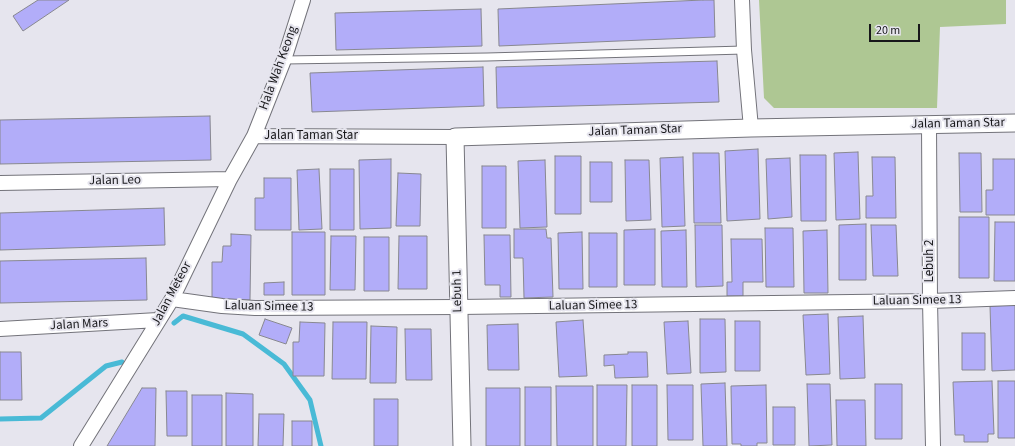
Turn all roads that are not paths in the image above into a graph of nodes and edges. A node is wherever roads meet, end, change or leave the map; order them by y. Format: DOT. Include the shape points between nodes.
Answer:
graph roads {
  1 [pos="303,0"];
  2 [pos="742,0"];
  3 [pos="744,50"];
  4 [pos="284,60"];
  5 [pos="1015,123"];
  6 [pos="929,125"];
  7 [pos="751,128"];
  8 [pos="254,136"];
  9 [pos="455,137"];
  10 [pos="230,179"];
  11 [pos="0,183"];
  12 [pos="1015,298"];
  13 [pos="172,299"];
  14 [pos="930,301"];
  15 [pos="459,308"];
  16 [pos="158,320"];
  17 [pos="0,329"];
  18 [pos="81,446"];
  19 [pos="462,446"];
  20 [pos="933,446"];
  1 -- 4 [label="street, Hala Wah Keong"];
  2 -- 3 [label="street"];
  3 -- 4 [label="lane"];
  3 -- 7 [label="street"];
  4 -- 8 [label="street, Hala Wah Keong"];
  5 -- 6 [label="street, Jalan Taman Star"];
  6 -- 7 [label="street, Jalan Taman Star"];
  6 -- 14 [label="street, Lebuh 2"];
  7 -- 9 [label="street, Jalan Taman Star"];
  8 -- 9 [label="street, Jalan Taman Star"];
  8 -- 10 [label="street, Jalan Meteor"];
  9 -- 15 [label="street, Lebuh 1"];
  10 -- 11 [label="street, Jalan Leo"];
  10 -- 13 [label="street, Jalan Meteor"];
  12 -- 14 [label="street, Laluan Simee 13"];
  13 -- 15 [label="street, Laluan Simee 13" via="255,308"];
  13 -- 16 [label="street, Jalan Meteor"];
  14 -- 15 [label="street, Laluan Simee 13"];
  14 -- 20 [label="street, Lebuh 2"];
  15 -- 19 [label="street, Lebuh 1"];
  16 -- 17 [label="street, Jalan Mars"];
  16 -- 18 [label="street, Jalan Meteor"];
}
